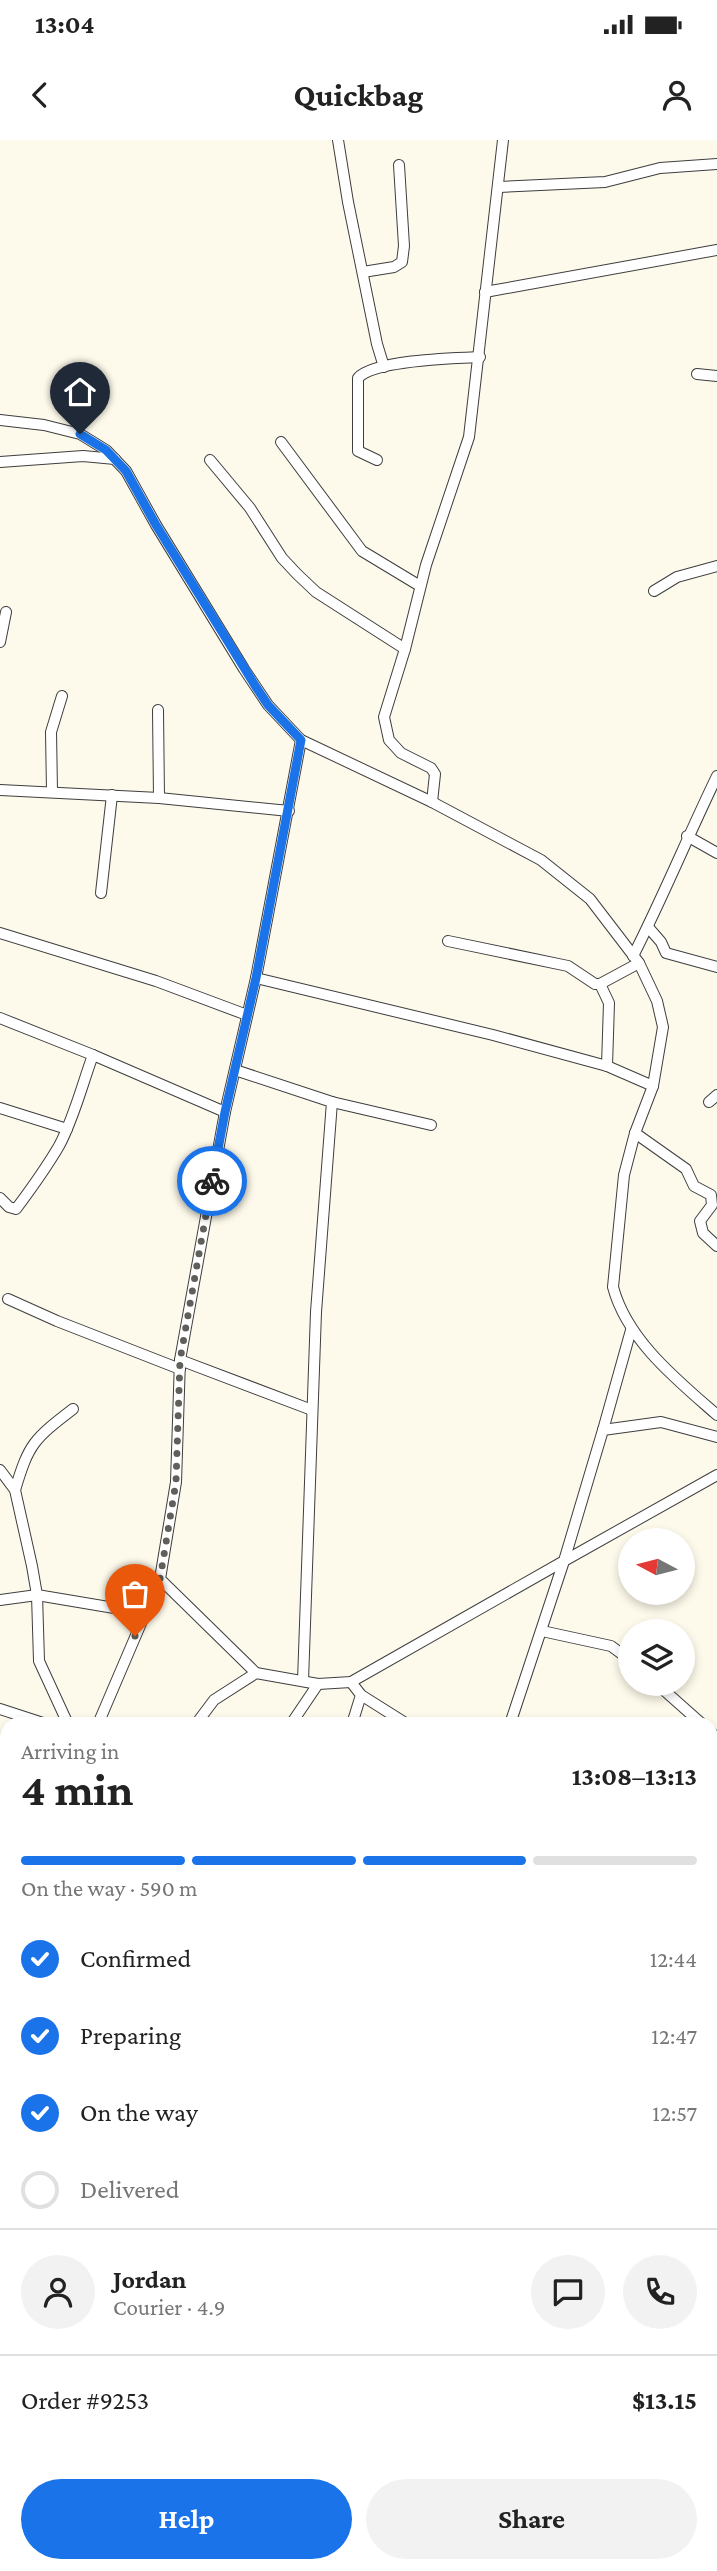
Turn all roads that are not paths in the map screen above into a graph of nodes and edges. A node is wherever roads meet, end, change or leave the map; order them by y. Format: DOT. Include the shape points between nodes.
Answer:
graph roads {
  1 [pos="338,140"];
  2 [pos="503,140"];
  3 [pos="717,163"];
  4 [pos="398,165"];
  5 [pos="499,187"];
  6 [pos="717,250"];
  7 [pos="363,272"];
  8 [pos="485,292"];
  9 [pos="480,357"];
  10 [pos="384,367"];
  11 [pos="696,374"];
  12 [pos="717,376"];
  13 [pos="0,420"];
  14 [pos="281,442"];
  15 [pos="115,459"];
  16 [pos="210,460"];
  17 [pos="377,460"];
  18 [pos="0,462"];
  19 [pos="717,566"];
  20 [pos="421,586"];
  21 [pos="654,591"];
  22 [pos="6,612"];
  23 [pos="0,642"];
  24 [pos="405,649"];
  25 [pos="62,696"];
  26 [pos="158,710"];
  27 [pos="301,740"];
  28 [pos="717,776"];
  29 [pos="0,790"];
  30 [pos="52,791"];
  31 [pos="112,795"];
  32 [pos="159,798"];
  33 [pos="432,802"];
  34 [pos="289,811"];
  35 [pos="687,836"];
  36 [pos="717,853"];
  37 [pos="102,894"];
  38 [pos="648,927"];
  39 [pos="0,933"];
  40 [pos="448,941"];
  41 [pos="636,960"];
  42 [pos="717,967"];
  43 [pos="256,978"];
  44 [pos="600,984"];
  45 [pos="247,1015"];
  46 [pos="0,1018"];
  47 [pos="93,1055"];
  48 [pos="607,1066"];
  49 [pos="235,1070"];
  50 [pos="653,1086"];
  51 [pos="332,1102"];
  52 [pos="0,1108"];
  53 [pos="225,1112"];
  54 [pos="431,1125"];
  55 [pos="67,1129"];
  56 [pos="635,1133"];
  57 [pos="0,1198"];
  58 [pos="717,1246"];
  59 [pos="8,1299"];
  60 [pos="631,1330"];
  61 [pos="180,1365"];
  62 [pos="73,1409"];
  63 [pos="312,1410"];
  64 [pos="717,1415"];
  65 [pos="603,1430"];
  66 [pos="717,1437"];
  67 [pos="0,1470"];
  68 [pos="717,1475"];
  69 [pos="15,1490"];
  70 [pos="564,1561"];
  71 [pos="160,1579"];
  72 [pos="37,1595"];
  73 [pos="0,1600"];
  74 [pos="144,1614"];
  75 [pos="542,1631"];
  76 [pos="618,1651"];
  77 [pos="256,1673"];
  78 [pos="303,1681"];
  79 [pos="351,1682"];
  80 [pos="317,1684"];
  81 [pos="360,1695"];
  82 [pos="670,1696"];
  83 [pos="0,1709"];
  84 [pos="25,1717"];
  85 [pos="65,1717"];
  86 [pos="101,1717"];
  87 [pos="201,1717"];
  88 [pos="296,1717"];
  89 [pos="354,1717"];
  90 [pos="396,1717"];
  91 [pos="512,1717"];
  92 [pos="694,1717"];
  1 -- 7 [label="street"];
  2 -- 5 [label="street"];
  3 -- 5 [label="street" via="660,168 605,182"];
  4 -- 7 [label="street" via="401,262"];
  5 -- 8 [label="street"];
  6 -- 8 [label="street"];
  7 -- 10 [label="street"];
  8 -- 9 [label="street"];
  9 -- 10 [label="street" via="427,359"];
  9 -- 20 [label="street" via="470,437"];
  10 -- 17 [label="street" via="358,379 358,451"];
  11 -- 12 [label="street"];
  13 -- 15 [label="street" via="80,434"];
  14 -- 20 [label="street" via="362,551"];
  15 -- 18 [label="street" via="83,456"];
  15 -- 27 [label="street" via="262,696"];
  16 -- 24 [label="street" via="297,574 316,592"];
  19 -- 21 [label="street" via="677,577"];
  20 -- 24 [label="street"];
  22 -- 23 [label="street"];
  24 -- 33 [label="street" via="384,717 389,740 435,774"];
  25 -- 30 [label="street" via="51,732"];
  26 -- 32 [label="street"];
  27 -- 33 [label="street"];
  27 -- 34 [label="street"];
  28 -- 35 [label="street"];
  29 -- 30 [label="street"];
  30 -- 31 [label="street"];
  31 -- 32 [label="street"];
  31 -- 37 [label="street"];
  32 -- 34 [label="street"];
  33 -- 41 [label="street" via="541,860 567,879 590,899"];
  34 -- 43 [label="street"];
  35 -- 36 [label="street"];
  35 -- 38 [label="street"];
  38 -- 41 [label="street"];
  38 -- 42 [label="street" via="666,953"];
  39 -- 45 [label="street" via="156,981"];
  40 -- 44 [label="street" via="568,966"];
  41 -- 44 [label="street"];
  41 -- 50 [label="street" via="657,1001 663,1027"];
  43 -- 45 [label="street"];
  43 -- 48 [label="street"];
  44 -- 48 [label="street" via="609,1003"];
  45 -- 49 [label="street"];
  46 -- 47 [label="street"];
  47 -- 53 [label="street"];
  47 -- 55 [label="street"];
  48 -- 50 [label="street"];
  49 -- 51 [label="street"];
  49 -- 53 [label="street"];
  50 -- 56 [label="street"];
  51 -- 54 [label="street"];
  51 -- 63 [label="street"];
  52 -- 55 [label="street"];
  53 -- 61 [label="street"];
  55 -- 57 [label="street" via="16,1209"];
  56 -- 58 [label="street" via="686,1168 694,1186 711,1195 712,1205 700,1221 703,1233"];
  56 -- 60 [label="street" via="624,1175 613,1287"];
  59 -- 61 [label="street"];
  60 -- 64 [label="street"];
  60 -- 65 [label="street"];
  61 -- 63 [label="street"];
  61 -- 71 [label="street" via="176,1482"];
  62 -- 69 [label="street" via="32,1444"];
  63 -- 78 [label="street"];
  65 -- 66 [label="street" via="662,1422"];
  65 -- 70 [label="street"];
  67 -- 69 [label="street"];
  68 -- 70 [label="street"];
  69 -- 72 [label="street"];
  70 -- 75 [label="street"];
  70 -- 79 [label="street"];
  71 -- 74 [label="street"];
  71 -- 77 [label="street"];
  72 -- 73 [label="street"];
  72 -- 74 [label="street"];
  72 -- 85 [label="street" via="39,1661"];
  74 -- 86 [label="street"];
  75 -- 76 [label="street"];
  75 -- 91 [label="street"];
  77 -- 78 [label="street"];
  77 -- 87 [label="street" via="214,1700"];
  78 -- 80 [label="street"];
  79 -- 80 [label="street"];
  79 -- 81 [label="street"];
  80 -- 88 [label="street"];
  81 -- 89 [label="street"];
  81 -- 90 [label="street"];
  82 -- 92 [label="street"];
  83 -- 84 [label="street"];
}
